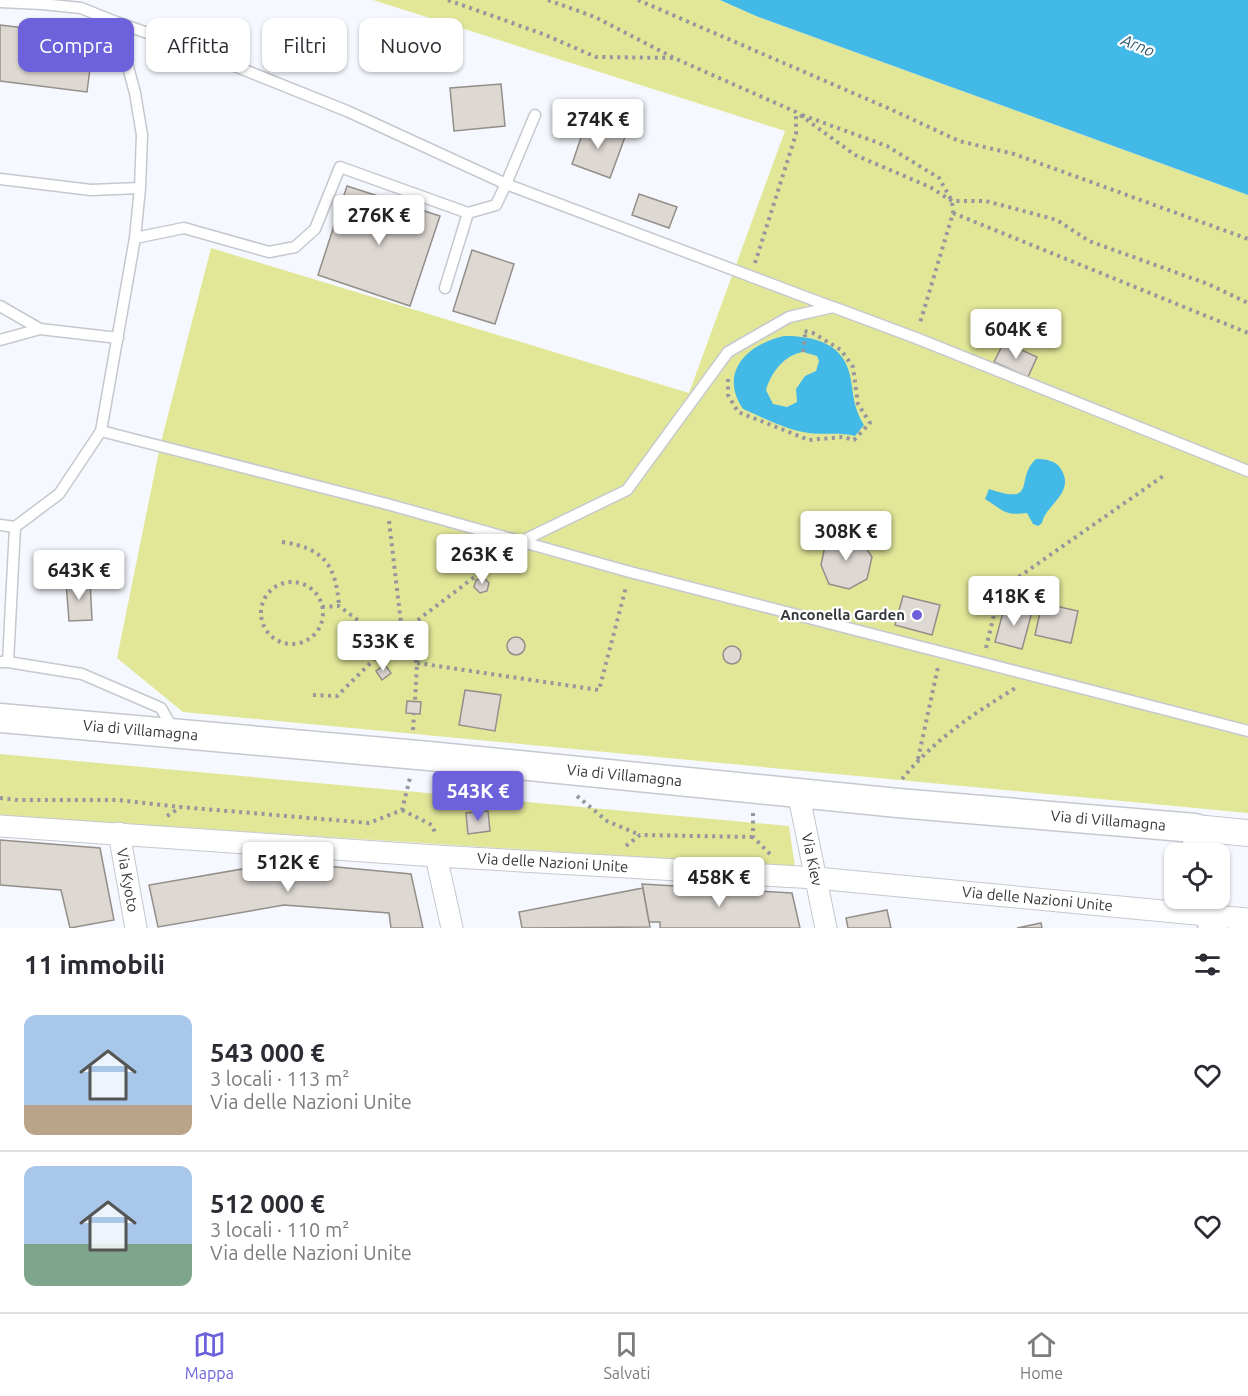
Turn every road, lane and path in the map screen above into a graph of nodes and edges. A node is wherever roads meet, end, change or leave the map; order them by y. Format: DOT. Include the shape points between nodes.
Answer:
graph roads {
  1 [pos="448,0"];
  2 [pos="548,0"];
  3 [pos="638,0"];
  4 [pos="0,2"];
  5 [pos="106,18"];
  6 [pos="134,28"];
  7 [pos="674,58"];
  8 [pos="129,72"];
  9 [pos="796,112"];
  10 [pos="535,115"];
  11 [pos="0,179"];
  12 [pos="507,184"];
  13 [pos="140,189"];
  14 [pos="952,201"];
  15 [pos="468,213"];
  16 [pos="953,213"];
  17 [pos="135,238"];
  18 [pos="1248,239"];
  19 [pos="751,276"];
  20 [pos="445,288"];
  21 [pos="1248,303"];
  22 [pos="0,306"];
  23 [pos="832,307"];
  24 [pos="782,322"];
  25 [pos="40,329"];
  26 [pos="1248,333"];
  27 [pos="804,334"];
  28 [pos="118,338"];
  29 [pos="916,338"];
  30 [pos="0,340"];
  31 [pos="728,352"];
  32 [pos="803,352"];
  33 [pos="101,431"];
  34 [pos="1248,471"];
  35 [pos="1166,474"];
  36 [pos="387,504"];
  37 [pos="0,525"];
  38 [pos="15,527"];
  39 [pos="522,541"];
  40 [pos="282,542"];
  41 [pos="630,572"];
  42 [pos="339,606"];
  43 [pos="322,607"];
  44 [pos="402,632"];
  45 [pos="390,644"];
  46 [pos="941,653"];
  47 [pos="4,662"];
  48 [pos="417,663"];
  49 [pos="982,663"];
  50 [pos="1033,677"];
  51 [pos="313,695"];
  52 [pos="415,702"];
  53 [pos="414,713"];
  54 [pos="0,718"];
  55 [pos="1248,731"];
  56 [pos="175,734"];
  57 [pos="413,736"];
  58 [pos="917,760"];
  59 [pos="411,774"];
  60 [pos="900,782"];
  61 [pos="570,789"];
  62 [pos="798,792"];
  63 [pos="0,798"];
  64 [pos="753,806"];
  65 [pos="181,807"];
  66 [pos="402,810"];
  67 [pos="161,820"];
  68 [pos="0,826"];
  69 [pos="119,833"];
  70 [pos="1248,833"];
  71 [pos="640,835"];
  72 [pos="753,837"];
  73 [pos="1197,841"];
  74 [pos="626,847"];
  75 [pos="438,850"];
  76 [pos="775,860"];
  77 [pos="816,878"];
  78 [pos="1210,914"];
  79 [pos="1248,919"];
  80 [pos="136,928"];
  81 [pos="452,928"];
  82 [pos="826,928"];
  1 -- 7 [label="path" via="596,57"];
  2 -- 7 [label="path" via="594,17"];
  3 -- 18 [label="path" via="959,141 1014,154"];
  4 -- 5 [label="lane" via="81,8"];
  6 -- 12 [label="lane" via="347,111"];
  7 -- 9 [label="path"];
  8 -- 13 [label="lane" via="142,135"];
  9 -- 14 [label="path" via="855,155 930,187"];
  9 -- 14 [label="path" via="887,146 939,178"];
  9 -- 19 [label="path" via="796,134"];
  10 -- 12 [label="lane"];
  11 -- 13 [label="lane" via="91,190"];
  12 -- 15 [label="lane" via="496,205"];
  12 -- 19 [label="lane"];
  13 -- 17 [label="lane"];
  14 -- 16 [label="path"];
  14 -- 21 [label="path" via="986,201 1057,220 1089,241 1208,284"];
  15 -- 17 [label="lane" via="340,167 315,229 294,247 269,252 184,228"];
  15 -- 20 [label="lane"];
  16 -- 26 [label="path"];
  16 -- 29 [label="path"];
  17 -- 28 [label="lane"];
  19 -- 23 [label="lane"];
  22 -- 25 [label="lane"];
  23 -- 24 [label="lane"];
  23 -- 29 [label="lane"];
  24 -- 27 [label="path"];
  24 -- 31 [label="lane"];
  25 -- 28 [label="lane"];
  25 -- 30 [label="lane"];
  27 -- 31 [label="path" via="813,333 841,350 853,367 858,404 870,423 854,440 809,440 738,412 728,395"];
  27 -- 32 [label="path"];
  28 -- 33 [label="lane"];
  29 -- 34 [label="lane"];
  31 -- 39 [label="lane" via="627,490"];
  33 -- 36 [label="lane"];
  33 -- 38 [label="lane" via="59,494"];
  35 -- 49 [label="path" via="1000,590"];
  36 -- 39 [label="lane"];
  36 -- 44 [label="path"];
  37 -- 38 [label="lane"];
  38 -- 47 [label="lane"];
  39 -- 41 [label="lane"];
  39 -- 44 [label="path"];
  40 -- 42 [label="path" via="299,544 321,555 334,573"];
  41 -- 46 [label="lane"];
  41 -- 48 [label="path" via="599,690"];
  42 -- 43 [label="path"];
  42 -- 45 [label="path"];
  43 -- 43 [label="path" via="316,632 298,643 277,640 264,626 261,616 265,597 289,582 316,593"];
  44 -- 45 [label="path"];
  44 -- 48 [label="path"];
  45 -- 51 [label="path" via="337,696"];
  46 -- 49 [label="lane"];
  46 -- 58 [label="path"];
  47 -- 56 [label="lane" via="82,674 161,708"];
  48 -- 52 [label="path"];
  49 -- 50 [label="lane"];
  50 -- 55 [label="lane"];
  50 -- 58 [label="path" via="964,720"];
  53 -- 57 [label="path"];
  54 -- 56 [label="main road, Via di Villamagna"];
  56 -- 62 [label="main road, Via di Villamagna"];
  58 -- 60 [label="path"];
  59 -- 66 [label="path"];
  61 -- 71 [label="path" via="607,820"];
  62 -- 73 [label="main road, Via di Villamagna"];
  62 -- 77 [label="street, Via Kiev"];
  63 -- 65 [label="path" via="118,800"];
  64 -- 72 [label="path"];
  65 -- 66 [label="path" via="369,823"];
  65 -- 67 [label="path"];
  66 -- 75 [label="path" via="432,825"];
  68 -- 69 [label="street, Via delle Nazioni Unite"];
  69 -- 75 [label="street, Via delle Nazioni Unite"];
  69 -- 80 [label="street, Via Kyoto"];
  70 -- 73 [label="street, Via di Villamagna"];
  71 -- 72 [label="path"];
  71 -- 74 [label="path"];
  72 -- 76 [label="path"];
  75 -- 77 [label="street, Via delle Nazioni Unite"];
  75 -- 81 [label="street"];
  77 -- 78 [label="street, Via delle Nazioni Unite"];
  77 -- 82 [label="street, Via Kiev"];
  78 -- 79 [label="street, Via delle Nazioni Unite"];
}
